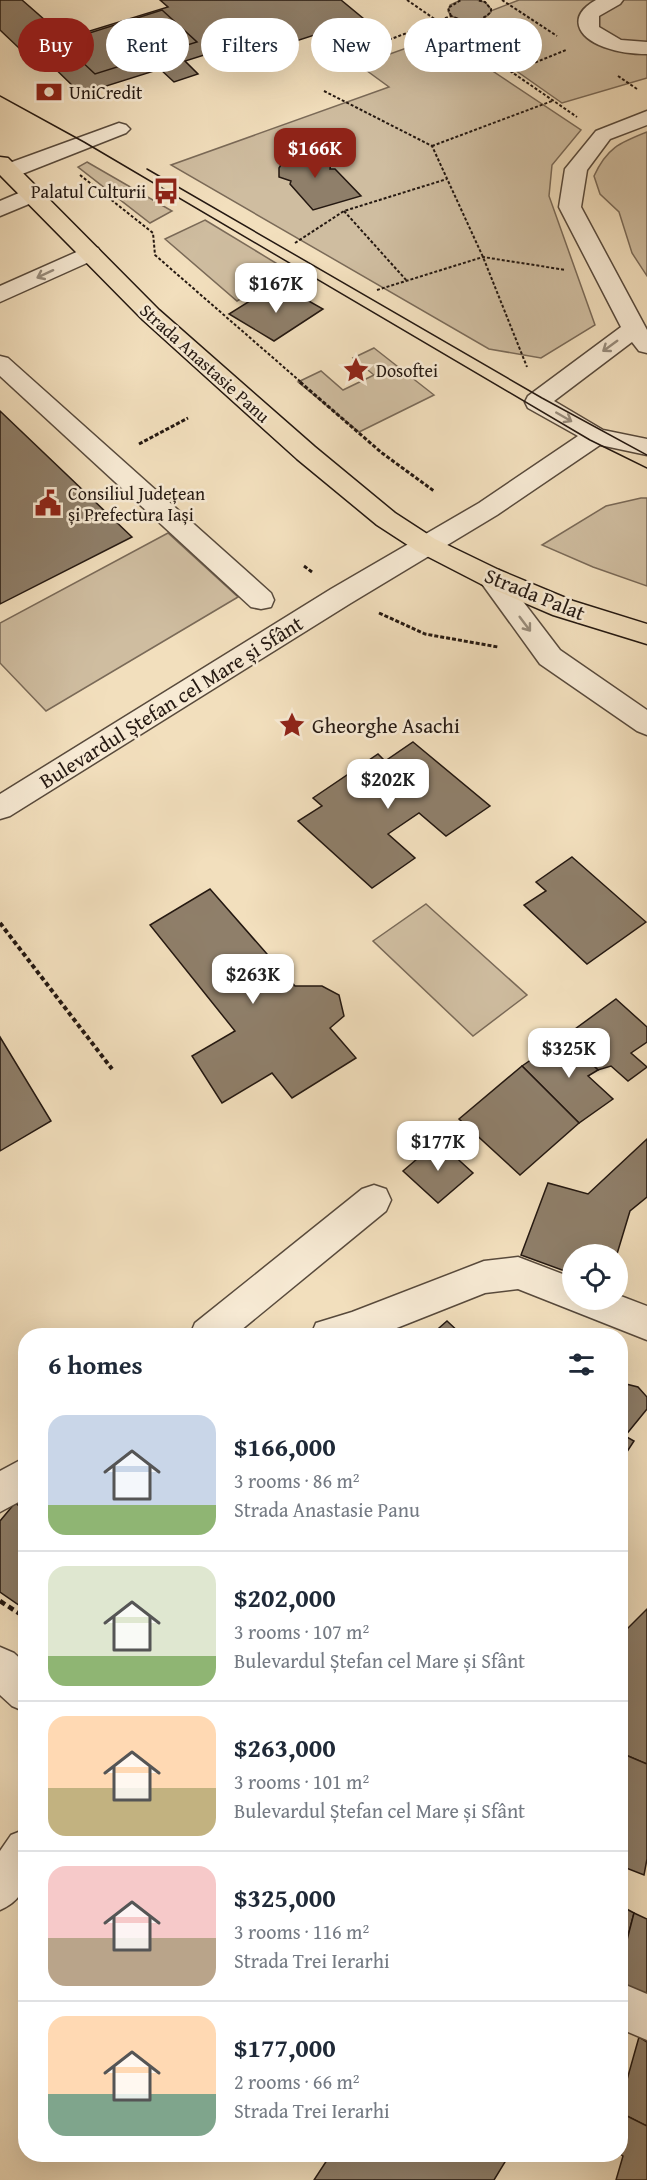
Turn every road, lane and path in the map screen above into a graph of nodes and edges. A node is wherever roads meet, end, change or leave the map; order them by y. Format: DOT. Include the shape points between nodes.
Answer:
graph roads {
  1 [pos="407,0"];
  2 [pos="461,0"];
  3 [pos="477,0"];
  4 [pos="490,0"];
  5 [pos="613,0"];
  6 [pos="485,2"];
  7 [pos="451,16"];
  8 [pos="433,18"];
  9 [pos="447,18"];
  10 [pos="597,37"];
  11 [pos="647,48"];
  12 [pos="542,60"];
  13 [pos="512,72"];
  14 [pos="324,91"];
  15 [pos="553,100"];
  16 [pos="646,115"];
  17 [pos="119,129"];
  18 [pos="603,135"];
  19 [pos="432,146"];
  20 [pos="5,167"];
  21 [pos="78,173"];
  22 [pos="447,179"];
  23 [pos="33,194"];
  24 [pos="0,209"];
  25 [pos="344,212"];
  26 [pos="295,243"];
  27 [pos="90,253"];
  28 [pos="483,257"];
  29 [pos="608,277"];
  30 [pos="407,280"];
  31 [pos="377,290"];
  32 [pos="0,295"];
  33 [pos="640,337"];
  34 [pos="0,363"];
  35 [pos="525,366"];
  36 [pos="188,418"];
  37 [pos="596,436"];
  38 [pos="140,444"];
  39 [pos="647,447"];
  40 [pos="434,491"];
  41 [pos="426,544"];
  42 [pos="490,578"];
  43 [pos="341,596"];
  44 [pos="261,600"];
  45 [pos="647,634"];
  46 [pos="550,657"];
  47 [pos="647,724"];
  48 [pos="0,808"];
  49 [pos="0,923"];
  50 [pos="112,1070"];
  51 [pos="374,1200"];
  52 [pos="562,1290"];
  53 [pos="614,1310"];
  54 [pos="647,1323"];
  55 [pos="217,1328"];
  56 [pos="355,1328"];
  57 [pos="18,1481"];
  58 [pos="0,1493"];
  59 [pos="0,1601"];
  60 [pos="18,1613"];
  61 [pos="0,1667"];
  62 [pos="18,1684"];
  63 [pos="18,1862"];
  64 [pos="0,1889"];
  65 [pos="628,2008"];
  66 [pos="647,2018"];
  1 -- 8 [label="path"];
  2 -- 7 [label="path" via="448,8"];
  3 -- 6 [label="path"];
  4 -- 6 [label="path"];
  5 -- 10 [label="street" via="591,10 587,18"];
  6 -- 7 [label="path" via="491,9 485,19 465,21"];
  7 -- 9 [label="path"];
  10 -- 11 [label="street" via="614,44"];
  10 -- 12 [label="path"];
  13 -- 15 [label="path"];
  14 -- 19 [label="path"];
  15 -- 18 [label="path"];
  15 -- 19 [label="path"];
  16 -- 18 [label="street"];
  17 -- 20 [label="street"];
  18 -- 29 [label="street" via="576,169 570,207"];
  19 -- 22 [label="path"];
  20 -- 23 [label="main road, Strada Anastasie Panu"];
  21 -- 40 [label="path" via="153,233 154,255 382,453"];
  22 -- 25 [label="path"];
  22 -- 28 [label="path"];
  23 -- 24 [label="street"];
  23 -- 27 [label="main road, Strada Anastasie Panu"];
  25 -- 26 [label="path"];
  25 -- 30 [label="path"];
  27 -- 32 [label="street, one-way"];
  27 -- 41 [label="main road, Strada Anastasie Panu" via="151,315 306,453 386,519"];
  28 -- 29 [label="path"];
  28 -- 30 [label="path"];
  28 -- 35 [label="path"];
  29 -- 33 [label="street"];
  30 -- 31 [label="path"];
  33 -- 37 [label="street, one-way" via="537,402"];
  34 -- 44 [label="street"];
  36 -- 38 [label="path"];
  37 -- 39 [label="street"];
  37 -- 41 [label="street, Bulevardul Ștefan cel Mare și Sfânt" via="488,509"];
  41 -- 42 [label="main road, Strada Palat"];
  41 -- 43 [label="street, Bulevardul Ștefan cel Mare și Sfânt"];
  42 -- 45 [label="main road, Strada Palat" via="563,608"];
  42 -- 46 [label="street, one-way"];
  43 -- 46 [label="path" via="425,634"];
  43 -- 48 [label="street, Bulevardul Ștefan cel Mare și Sfânt"];
  46 -- 47 [label="street"];
  49 -- 50 [label="path"];
  51 -- 55 [label="street"];
  52 -- 56 [label="street" via="518,1273 484,1277"];
  53 -- 54 [label="street"];
  57 -- 58 [label="street"];
  59 -- 60 [label="path"];
  61 -- 62 [label="street"];
  63 -- 64 [label="street"];
  65 -- 66 [label="street"];
}
